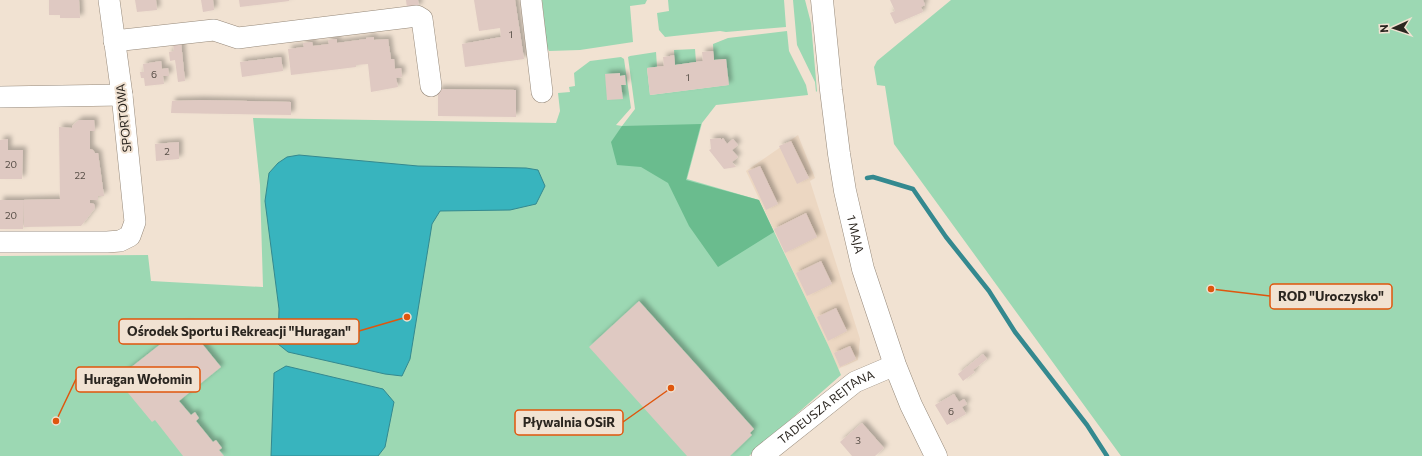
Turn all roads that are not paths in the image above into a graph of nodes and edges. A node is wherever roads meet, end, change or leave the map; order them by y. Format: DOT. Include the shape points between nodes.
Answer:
graph roads {
  1 [pos="108,0"];
  2 [pos="531,0"];
  3 [pos="822,0"];
  4 [pos="114,41"];
  5 [pos="431,86"];
  6 [pos="542,92"];
  7 [pos="122,95"];
  8 [pos="0,97"];
  9 [pos="0,242"];
  10 [pos="895,365"];
  11 [pos="762,456"];
  12 [pos="936,456"];
  1 -- 4 [label="street, SPORTOWA"];
  2 -- 6 [label="street"];
  3 -- 10 [label="main road, 1 MAJA" via="830,90 845,191 863,269"];
  4 -- 5 [label="street" via="214,30 238,38 417,16 422,20"];
  4 -- 7 [label="street, SPORTOWA"];
  7 -- 8 [label="street"];
  7 -- 9 [label="street, SPORTOWA" via="135,222 130,236 120,241 106,242"];
  10 -- 11 [label="street, TADEUSZA REJTANA" via="855,382"];
  10 -- 12 [label="main road, 1 MAJA"];
}
